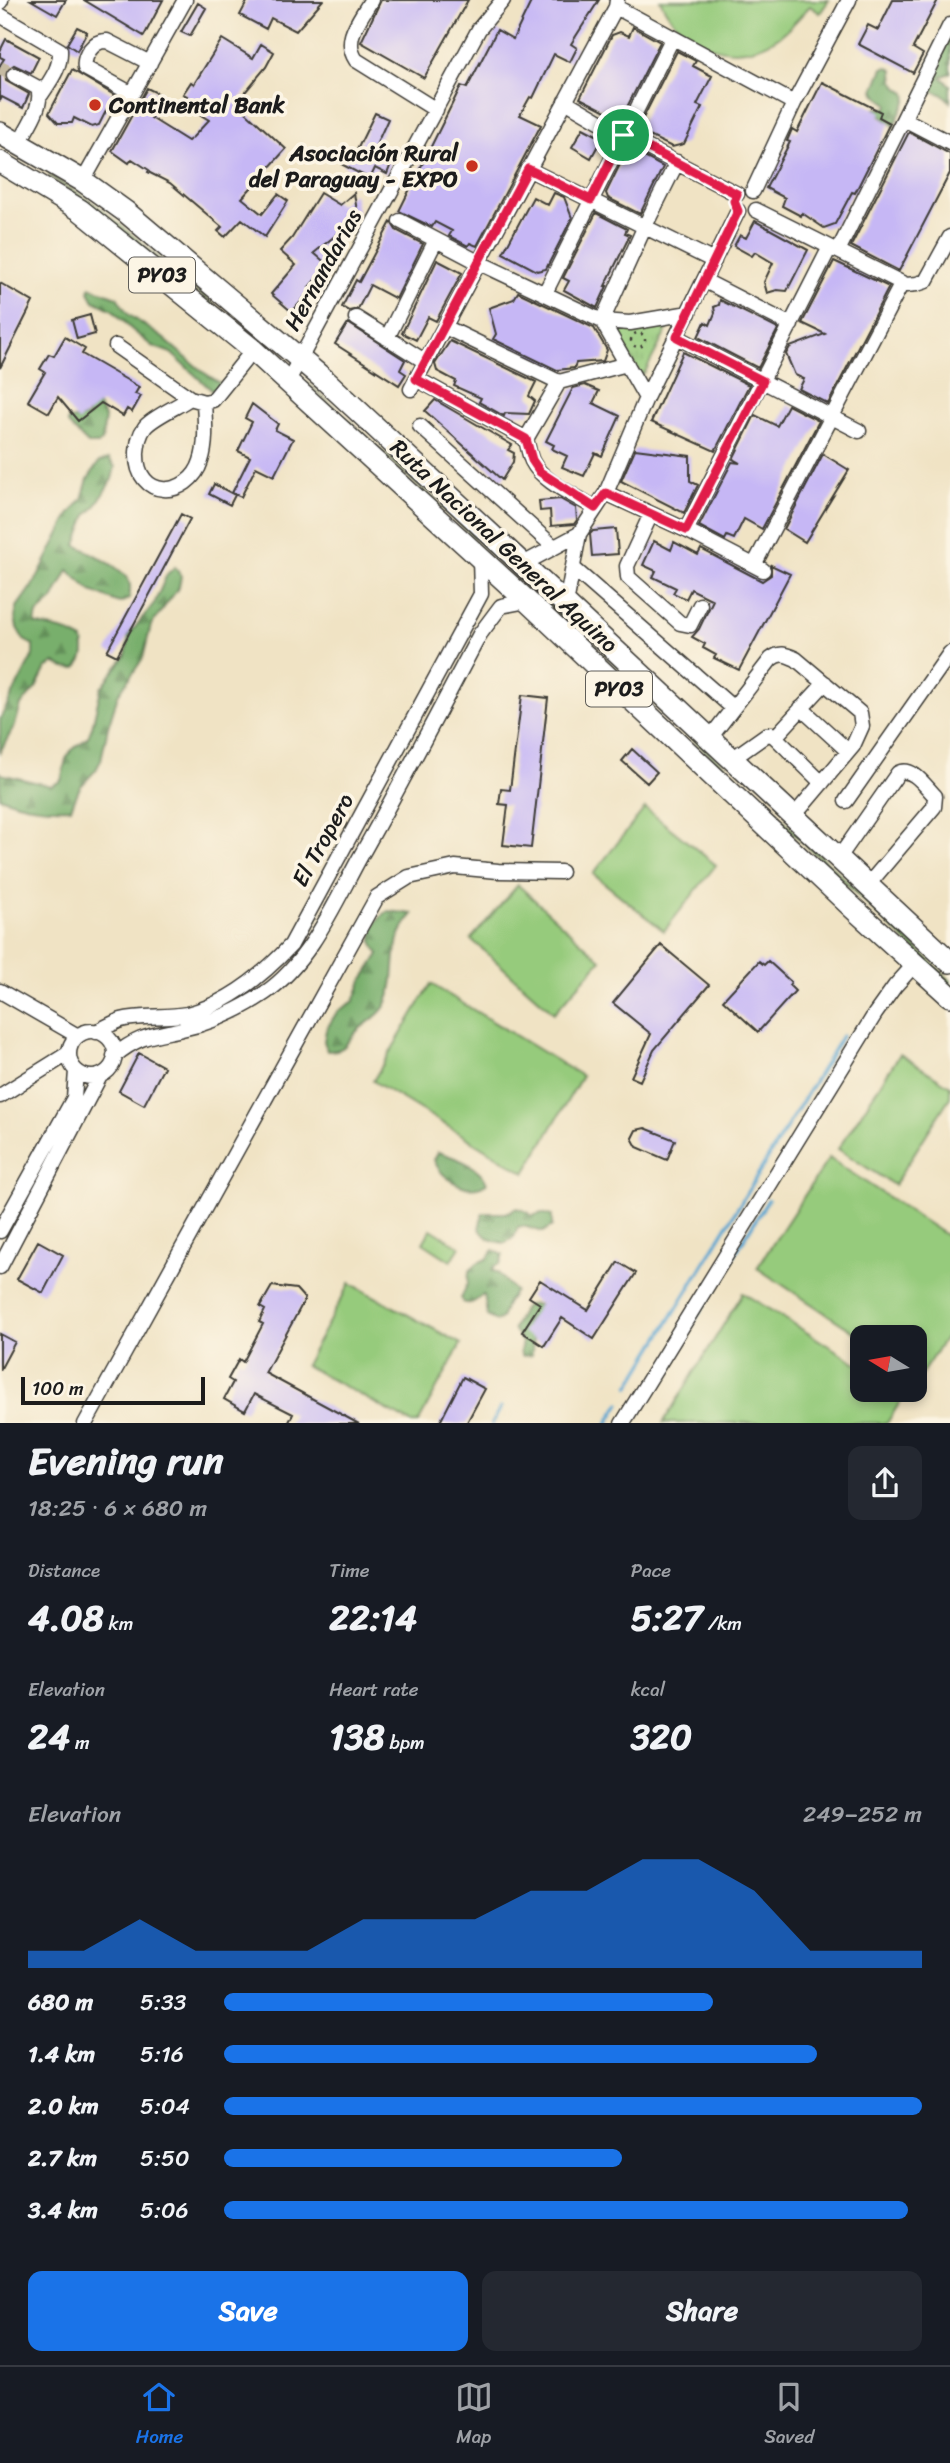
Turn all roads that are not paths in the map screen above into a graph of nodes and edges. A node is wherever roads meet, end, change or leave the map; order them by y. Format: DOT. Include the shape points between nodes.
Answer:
graph roads {
  1 [pos="185,0"];
  2 [pos="372,0"];
  3 [pos="503,0"];
  4 [pos="849,0"];
  5 [pos="617,4"];
  6 [pos="0,15"];
  7 [pos="950,25"];
  8 [pos="671,39"];
  9 [pos="84,61"];
  10 [pos="149,63"];
  11 [pos="56,72"];
  12 [pos="14,75"];
  13 [pos="132,94"];
  14 [pos="41,95"];
  15 [pos="565,101"];
  16 [pos="794,103"];
  17 [pos="436,110"];
  18 [pos="904,119"];
  19 [pos="623,135"];
  20 [pos="9,138"];
  21 [pos="950,143"];
  22 [pos="42,156"];
  23 [pos="677,162"];
  24 [pos="0,163"];
  25 [pos="528,169"];
  26 [pos="28,179"];
  27 [pos="83,181"];
  28 [pos="753,191"];
  29 [pos="737,194"];
  30 [pos="591,200"];
  31 [pos="756,210"];
  32 [pos="738,211"];
  33 [pos="400,221"];
  34 [pos="645,226"];
  35 [pos="950,237"];
  36 [pos="436,240"];
  37 [pos="834,249"];
  38 [pos="714,261"];
  39 [pos="480,263"];
  40 [pos="705,281"];
  41 [pos="902,283"];
  42 [pos="545,293"];
  43 [pos="689,313"];
  44 [pos="356,318"];
  45 [pos="602,321"];
  46 [pos="791,325"];
  47 [pos="445,327"];
  48 [pos="677,337"];
  49 [pos="387,338"];
  50 [pos="116,346"];
  51 [pos="253,350"];
  52 [pos="300,358"];
  53 [pos="426,362"];
  54 [pos="627,364"];
  55 [pos="288,381"];
  56 [pos="763,381"];
  57 [pos="559,382"];
  58 [pos="646,398"];
  59 [pos="197,400"];
  60 [pos="831,417"];
  61 [pos="420,426"];
  62 [pos="859,432"];
  63 [pos="526,439"];
  64 [pos="606,493"];
  65 [pos="595,508"];
  66 [pos="651,514"];
  67 [pos="686,530"];
  68 [pos="579,534"];
  69 [pos="554,548"];
  70 [pos="480,558"];
  71 [pos="523,564"];
  72 [pos="573,568"];
  73 [pos="527,601"];
  74 [pos="566,604"];
  75 [pos="700,605"];
  76 [pos="950,653"];
  77 [pos="825,682"];
  78 [pos="733,708"];
  79 [pos="801,708"];
  80 [pos="776,736"];
  81 [pos="709,738"];
  82 [pos="848,751"];
  83 [pos="732,759"];
  84 [pos="822,783"];
  85 [pos="846,801"];
  86 [pos="793,817"];
  87 [pos="838,859"];
  88 [pos="561,872"];
  89 [pos="867,886"];
  90 [pos="950,962"];
  91 [pos="915,964"];
  92 [pos="0,992"];
  93 [pos="950,996"];
  94 [pos="96,1032"];
  95 [pos="78,1036"];
  96 [pos="69,1053"];
  97 [pos="114,1056"];
  98 [pos="76,1071"];
  99 [pos="100,1076"];
  100 [pos="0,1096"];
  101 [pos="0,1231"];
  102 [pos="0,1267"];
  103 [pos="85,1423"];
  104 [pos="622,1423"];
  1 -- 10 [label="street"];
  2 -- 17 [label="street" via="349,40 349,51 356,60"];
  3 -- 17 [label="street, Hernandarias" via="479,29"];
  4 -- 16 [label="street"];
  5 -- 8 [label="street"];
  5 -- 15 [label="street"];
  6 -- 11 [label="street" via="60,50"];
  7 -- 18 [label="street"];
  8 -- 16 [label="street"];
  8 -- 19 [label="street"];
  9 -- 10 [label="street" via="100,40"];
  9 -- 11 [label="street"];
  9 -- 13 [label="street" via="93,74"];
  10 -- 13 [label="street"];
  11 -- 14 [label="street"];
  12 -- 14 [label="street" via="38,88"];
  13 -- 27 [label="street"];
  14 -- 20 [label="street" via="36,110"];
  15 -- 19 [label="street"];
  15 -- 25 [label="street"];
  16 -- 28 [label="street"];
  17 -- 52 [label="street, Hernandarias"];
  18 -- 21 [label="street"];
  18 -- 37 [label="street"];
  19 -- 23 [label="street"];
  19 -- 30 [label="street"];
  20 -- 22 [label="highway, Ruta Nacional General Aquino / PY03"];
  22 -- 26 [label="highway"];
  22 -- 27 [label="highway, Ruta Nacional General Aquino / PY03"];
  23 -- 29 [label="street"];
  23 -- 34 [label="street"];
  24 -- 26 [label="highway, Ruta Nacional General Aquino / PY03"];
  25 -- 30 [label="street"];
  25 -- 39 [label="street"];
  26 -- 51 [label="highway, Ruta Nacional General Aquino / PY03" via="80,210"];
  27 -- 52 [label="highway, Ruta Nacional General Aquino / PY03"];
  28 -- 29 [label="street"];
  28 -- 31 [label="street" via="759,200"];
  29 -- 32 [label="street"];
  30 -- 34 [label="street"];
  30 -- 42 [label="street"];
  31 -- 32 [label="street" via="749,214"];
  31 -- 37 [label="street"];
  32 -- 38 [label="street"];
  33 -- 36 [label="street"];
  34 -- 38 [label="street"];
  34 -- 45 [label="street"];
  35 -- 41 [label="street" via="926,281"];
  36 -- 39 [label="street"];
  36 -- 49 [label="street"];
  37 -- 41 [label="street"];
  37 -- 46 [label="street"];
  38 -- 40 [label="street"];
  39 -- 42 [label="street"];
  39 -- 47 [label="street"];
  40 -- 43 [label="street"];
  40 -- 46 [label="street"];
  41 -- 60 [label="street"];
  42 -- 45 [label="street"];
  43 -- 45 [label="street" via="630,323"];
  43 -- 48 [label="street"];
  44 -- 49 [label="street"];
  45 -- 54 [label="street"];
  46 -- 56 [label="street"];
  47 -- 53 [label="street"];
  47 -- 57 [label="street"];
  48 -- 56 [label="street"];
  48 -- 58 [label="street"];
  49 -- 53 [label="street"];
  50 -- 59 [label="street"];
  51 -- 55 [label="highway, Ruta Nacional General Aquino / PY03"];
  51 -- 59 [label="street" via="213,400"];
  52 -- 55 [label="street, Hernandarias"];
  52 -- 71 [label="highway, Ruta Nacional General Aquino / PY03"];
  53 -- 63 [label="street" via="414,384"];
  54 -- 57 [label="street"];
  54 -- 58 [label="street"];
  55 -- 70 [label="highway, Ruta Nacional General Aquino / PY03"];
  56 -- 60 [label="street"];
  56 -- 67 [label="street"];
  57 -- 63 [label="street"];
  58 -- 64 [label="street"];
  59 -- 59 [label="street" via="146,426 138,442 138,472 146,483 159,489 176,488 200,463 205,431"];
  60 -- 62 [label="street"];
  60 -- 67 [label="street" via="758,568"];
  61 -- 69 [label="street"];
  63 -- 65 [label="street" via="540,472"];
  64 -- 65 [label="street"];
  64 -- 66 [label="street"];
  65 -- 68 [label="street"];
  66 -- 67 [label="street"];
  66 -- 75 [label="street" via="627,566 628,577 680,624 690,625"];
  68 -- 69 [label="street"];
  68 -- 72 [label="street"];
  69 -- 71 [label="street"];
  70 -- 73 [label="highway, Ruta Nacional General Aquino / PY03"];
  70 -- 94 [label="street, El Tropero" via="481,594 291,946 248,985 204,1009 121,1020"];
  71 -- 74 [label="highway, Ruta Nacional General Aquino / PY03"];
  72 -- 74 [label="street"];
  72 -- 78 [label="street"];
  73 -- 91 [label="highway, Ruta Nacional General Aquino / PY03"];
  73 -- 97 [label="street, El Tropero" via="501,606 480,634 313,941 289,971 266,992 221,1017 131,1042"];
  74 -- 81 [label="highway, Ruta Nacional General Aquino / PY03"];
  76 -- 85 [label="street"];
  77 -- 78 [label="street" via="796,659 778,654"];
  77 -- 79 [label="street"];
  77 -- 82 [label="street" via="860,713 862,726"];
  78 -- 81 [label="street"];
  79 -- 80 [label="street"];
  79 -- 82 [label="street"];
  80 -- 83 [label="street" via="766,735"];
  80 -- 84 [label="street"];
  81 -- 83 [label="highway, Ruta Nacional General Aquino / PY03"];
  82 -- 84 [label="street"];
  83 -- 86 [label="highway, Ruta Nacional General Aquino / PY03"];
  84 -- 86 [label="street"];
  86 -- 87 [label="highway, Ruta Nacional General Aquino / PY03"];
  87 -- 89 [label="highway, Ruta Nacional General Aquino / PY03"];
  87 -- 89 [label="street" via="898,773 910,771 935,796 934,807"];
  88 -- 103 [label="street" via="456,867 409,877 377,897"];
  89 -- 90 [label="highway, Ruta Nacional General Aquino / PY03"];
  91 -- 93 [label="highway, Ruta Nacional General Aquino / PY03"];
  91 -- 104 [label="street" via="875,1014"];
  92 -- 95 [label="street"];
  94 -- 95 [label="street"];
  94 -- 97 [label="street" via="112,1043"];
  95 -- 96 [label="street"];
  96 -- 98 [label="street"];
  96 -- 100 [label="street"];
  97 -- 99 [label="street" via="110,1068"];
  98 -- 99 [label="street" via="87,1077"];
  98 -- 101 [label="street" via="74,1098"];
  99 -- 102 [label="street"];
}
